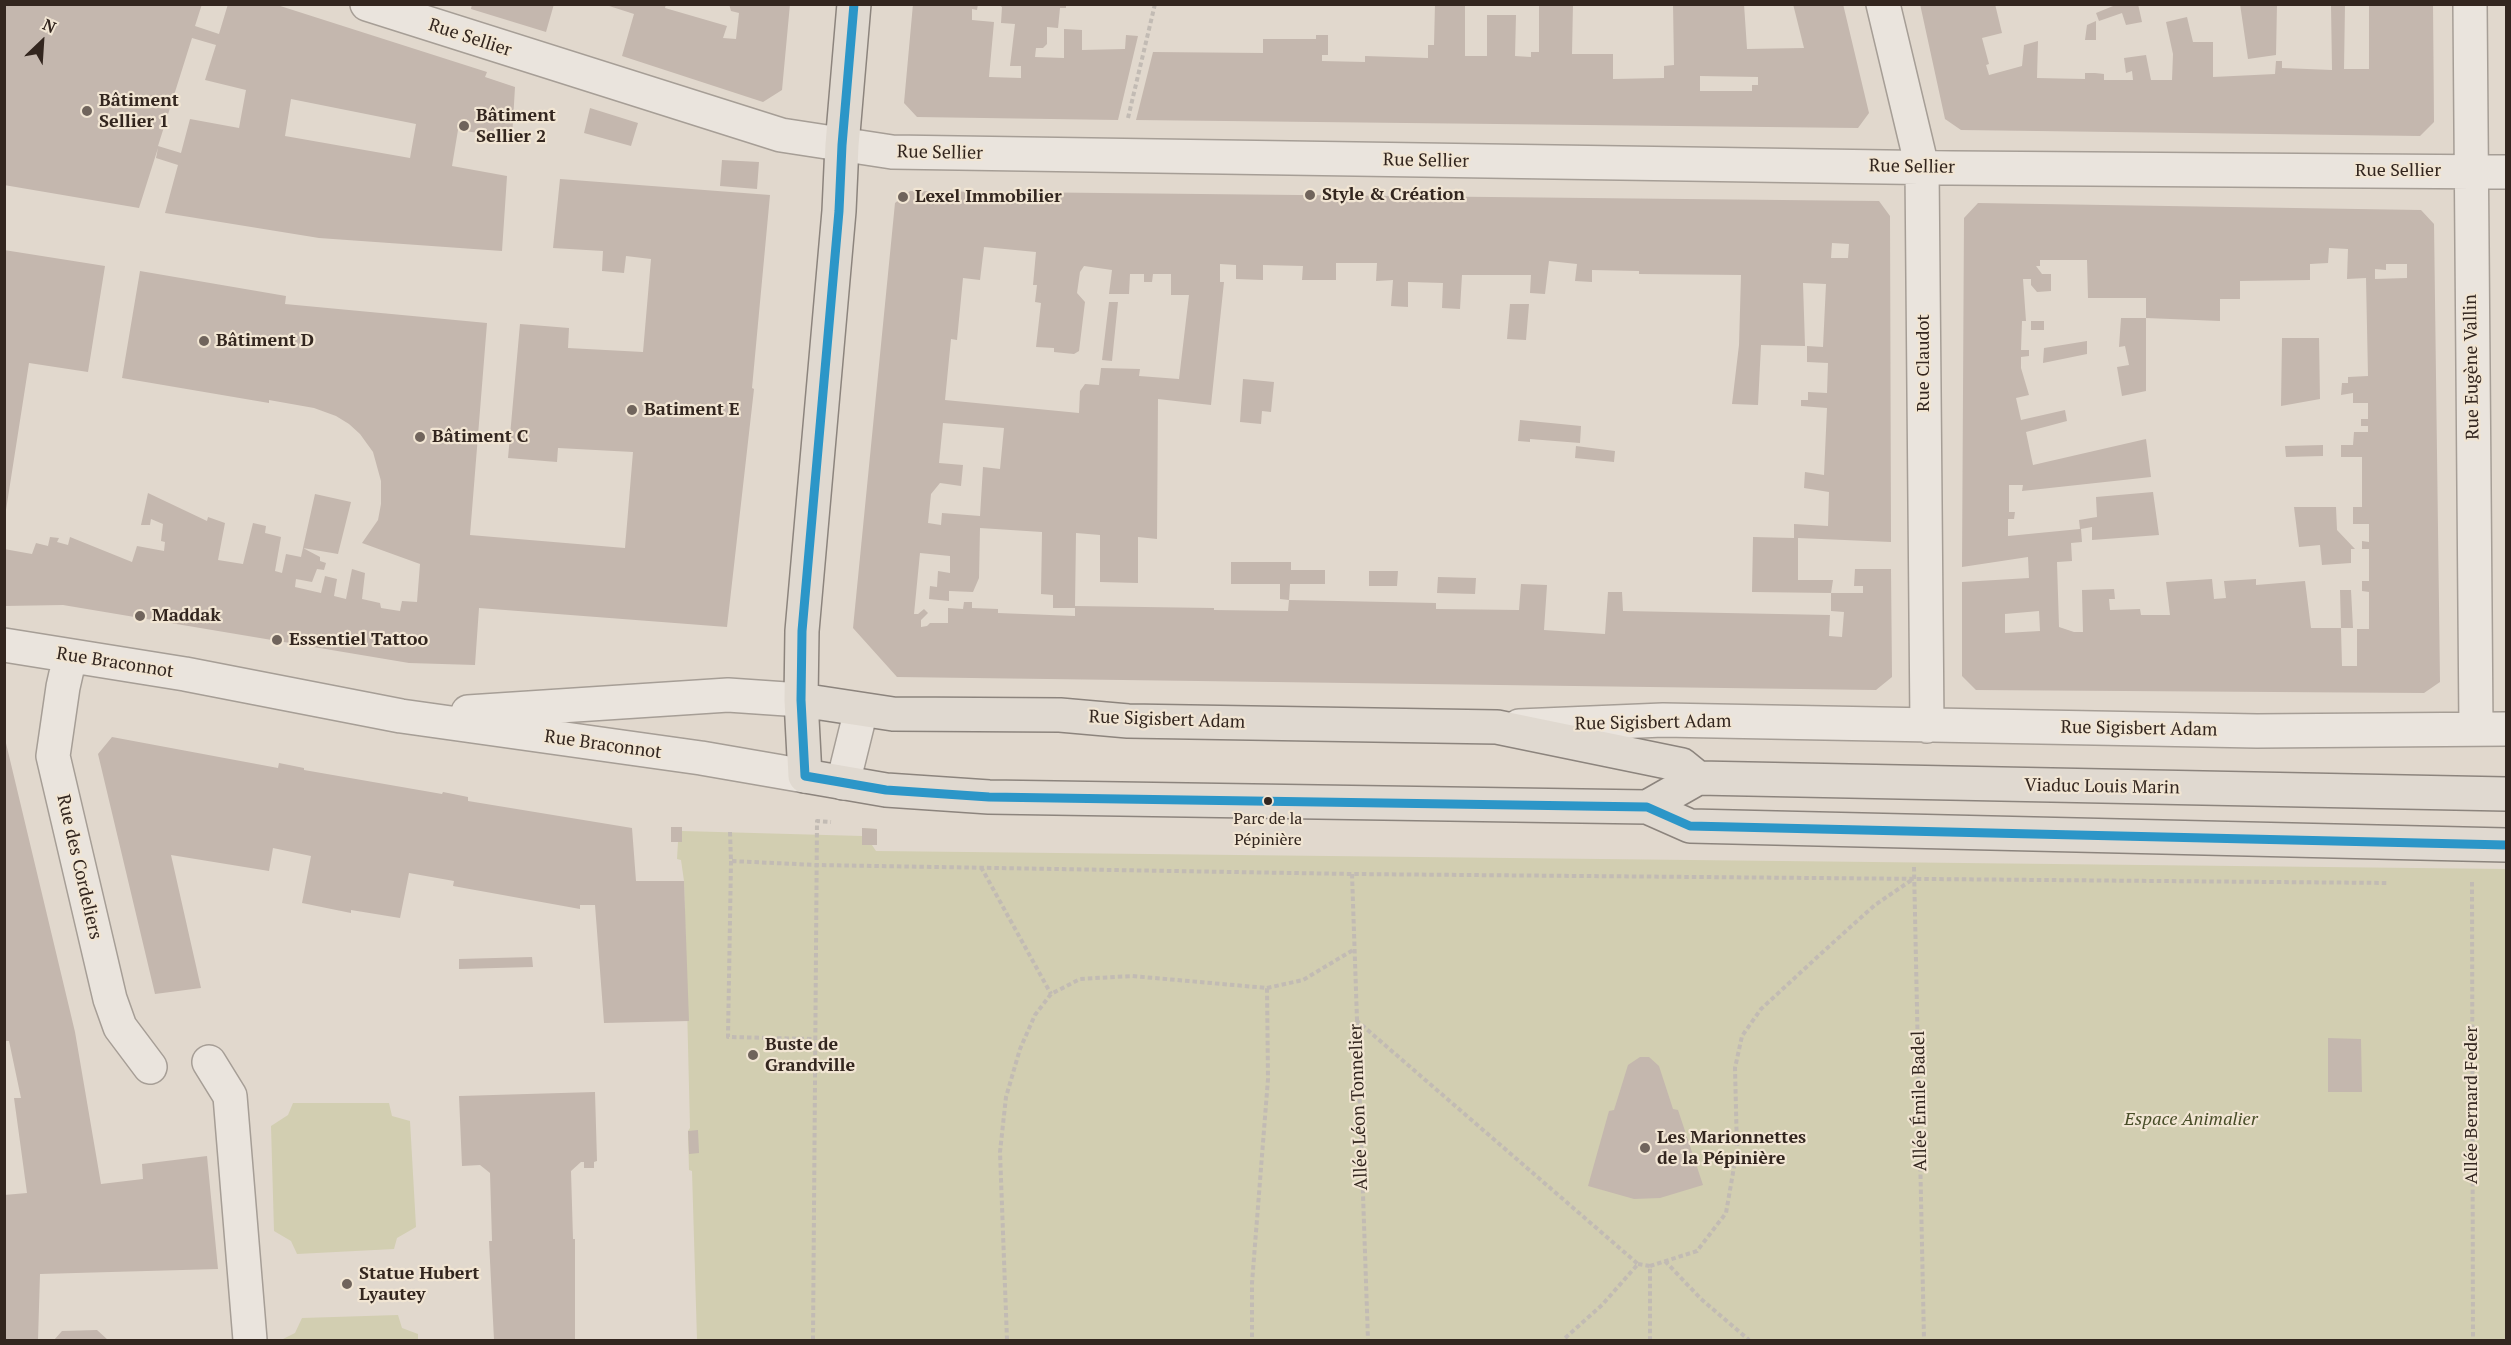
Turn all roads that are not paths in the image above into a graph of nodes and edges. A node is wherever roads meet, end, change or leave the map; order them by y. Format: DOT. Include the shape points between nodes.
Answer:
graph roads {
  1 [pos="367,4"];
  2 [pos="854,4"];
  3 [pos="1882,4"];
  4 [pos="2470,4"];
  5 [pos="842,145"];
  6 [pos="1922,167"];
  7 [pos="2470,172"];
  8 [pos="2506,172"];
  9 [pos="4,645"];
  10 [pos="70,656"];
  11 [pos="801,700"];
  12 [pos="861,710"];
  13 [pos="401,716"];
  14 [pos="1927,726"];
  15 [pos="1497,727"];
  16 [pos="2491,729"];
  17 [pos="805,776"];
  18 [pos="1698,778"];
  19 [pos="843,783"];
  20 [pos="2506,794"];
  21 [pos="1647,807"];
  22 [pos="2506,845"];
  23 [pos="209,1062"];
  24 [pos="150,1067"];
  25 [pos="250,1341"];
  1 -- 5 [label="street, Rue Sellier" via="781,135"];
  2 -- 5 [label="main road"];
  3 -- 6 [label="street, Rue Claudot"];
  4 -- 7 [label="street, Rue Eugène Vallin"];
  5 -- 6 [label="street, Rue Sellier" via="892,152"];
  5 -- 11 [label="main road" via="806,579"];
  6 -- 7 [label="street, Rue Sellier"];
  6 -- 14 [label="street, Rue Claudot"];
  7 -- 8 [label="street, Rue Sellier"];
  7 -- 16 [label="street, Rue Eugène Vallin"];
  9 -- 10 [label="street, Rue Braconnot"];
  10 -- 13 [label="street, Rue Braconnot"];
  10 -- 24 [label="street, Rue des Cordeliers" via="53,756 110,999 120,1027"];
  11 -- 12 [label="main road, Rue Sigisbert Adam"];
  11 -- 13 [label="street, Rue Braconnot" via="728,695"];
  11 -- 17 [label="main road"];
  12 -- 15 [label="main road, Rue Sigisbert Adam" via="902,715 1060,715 1139,721"];
  12 -- 19 [label="street"];
  13 -- 17 [label="street, Rue Braconnot"];
  14 -- 15 [label="street, Rue Sigisbert Adam" via="1664,720"];
  14 -- 16 [label="street, Rue Sigisbert Adam" via="2257,731"];
  15 -- 18 [label="main road, Viaduc Louis Marin" via="1682,765"];
  17 -- 19 [label="main road"];
  18 -- 20 [label="main road, Viaduc Louis Marin"];
  18 -- 21 [label="main road"];
  19 -- 21 [label="main road" via="936,795 989,797"];
  21 -- 22 [label="main road" via="1690,826"];
  23 -- 25 [label="street" via="230,1096"];
}
